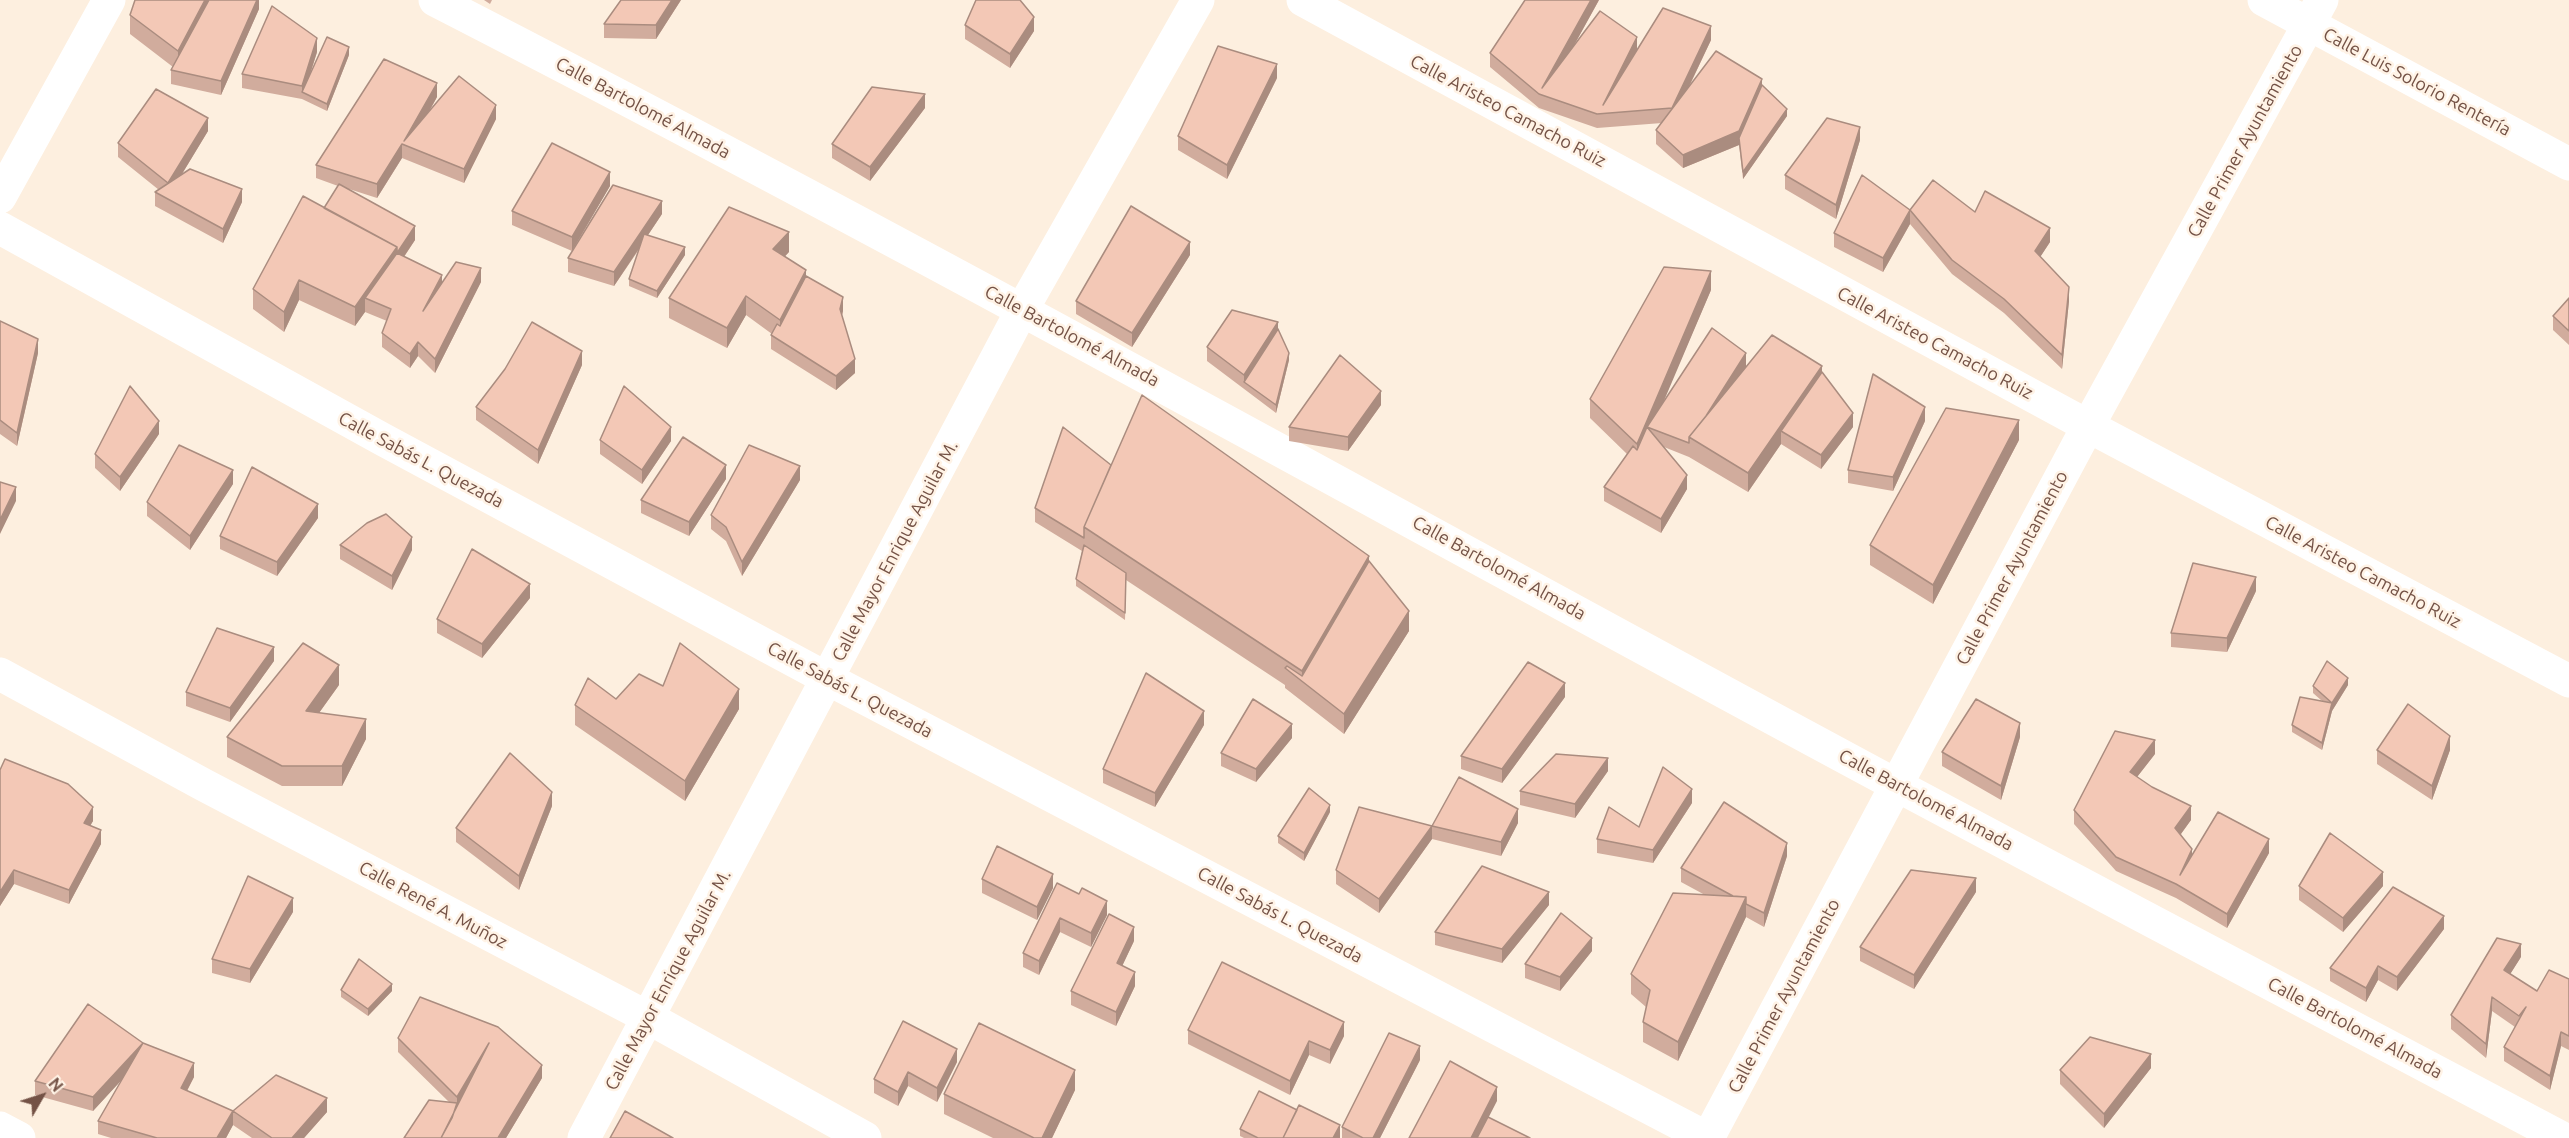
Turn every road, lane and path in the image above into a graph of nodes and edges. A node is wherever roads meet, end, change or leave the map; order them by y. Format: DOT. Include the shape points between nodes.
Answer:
graph roads {
  1 [pos="109,0"];
  2 [pos="435,0"];
  3 [pos="1198,0"];
  4 [pos="1303,0"];
  5 [pos="2264,0"];
  6 [pos="2315,12"];
  7 [pos="12,155"];
  8 [pos="2569,164"];
  9 [pos="0,197"];
  10 [pos="0,228"];
  11 [pos="1023,309"];
  12 [pos="2088,426"];
  13 [pos="0,674"];
  14 [pos="828,679"];
  15 [pos="2569,681"];
  16 [pos="1896,785"];
  17 [pos="649,1018"];
  18 [pos="0,1128"];
  19 [pos="19,1138"];
  20 [pos="584,1138"];
  21 [pos="865,1138"];
  22 [pos="1708,1138"];
  23 [pos="2562,1138"];
  1 -- 7 [label="street"];
  2 -- 11 [label="street, Calle Bartolomé Almada"];
  3 -- 11 [label="street, Calle Mayor Enrique Aguilar M."];
  4 -- 12 [label="street, Calle Aristeo Camacho Ruiz"];
  5 -- 6 [label="street, Calle Luis Solorio Rentería"];
  6 -- 8 [label="street, Calle Luis Solorio Rentería"];
  6 -- 12 [label="street, Calle Primer Ayuntamiento"];
  7 -- 9 [label="street"];
  10 -- 14 [label="street, Calle Sabás L. Quezada"];
  11 -- 14 [label="street, Calle Mayor Enrique Aguilar M."];
  11 -- 16 [label="street, Calle Bartolomé Almada"];
  12 -- 15 [label="street, Calle Aristeo Camacho Ruiz"];
  12 -- 16 [label="street, Calle Primer Ayuntamiento"];
  13 -- 17 [label="street, Calle René A. Muñoz"];
  14 -- 17 [label="street, Calle Mayor Enrique Aguilar M."];
  14 -- 22 [label="street, Calle Sabás L. Quezada"];
  16 -- 22 [label="street, Calle Primer Ayuntamiento"];
  16 -- 23 [label="street, Calle Bartolomé Almada"];
  17 -- 20 [label="street, Calle Mayor Enrique Aguilar M."];
  17 -- 21 [label="street, Calle René A. Muñoz"];
  18 -- 19 [label="street"];
}
